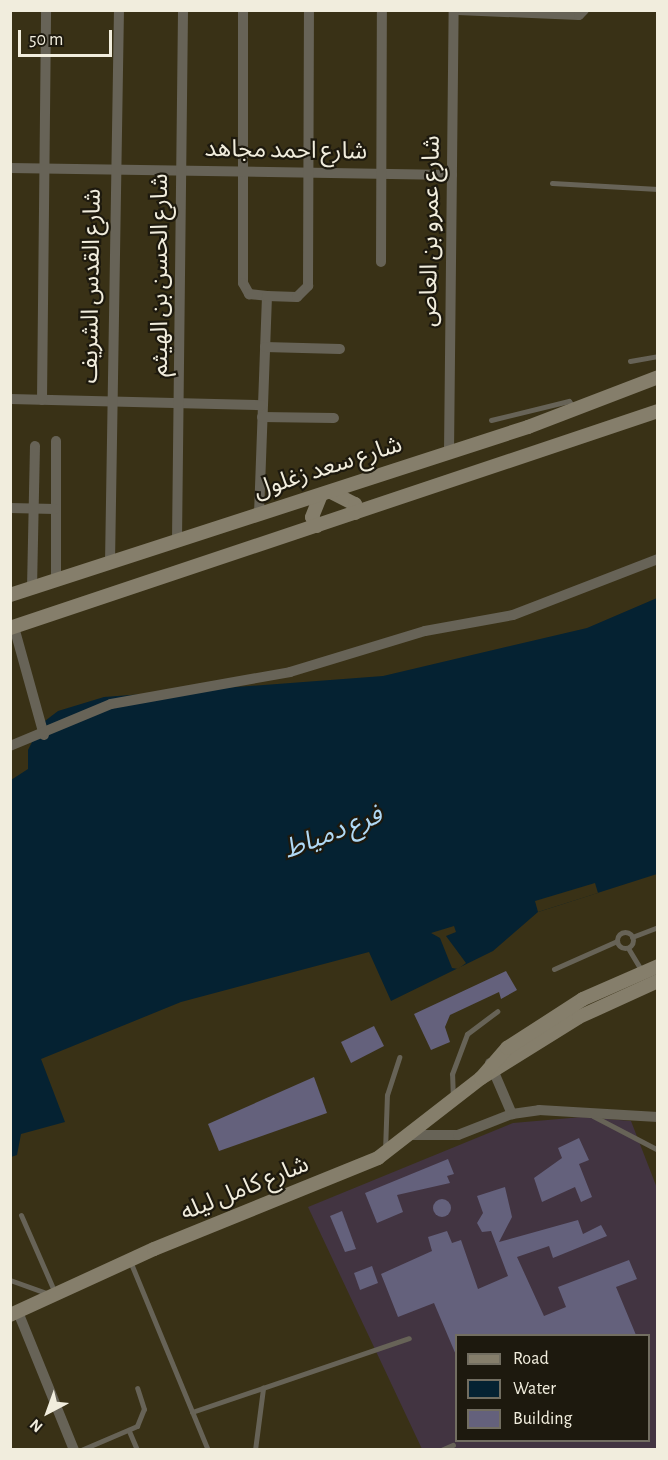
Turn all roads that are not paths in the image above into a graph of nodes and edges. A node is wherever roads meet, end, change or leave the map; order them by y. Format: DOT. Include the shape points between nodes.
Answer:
graph roads {
  1 [pos="46,10"];
  2 [pos="119,10"];
  3 [pos="183,10"];
  4 [pos="243,10"];
  5 [pos="309,10"];
  6 [pos="382,10"];
  7 [pos="456,10"];
  8 [pos="516,12"];
  9 [pos="583,12"];
  10 [pos="10,168"];
  11 [pos="44,169"];
  12 [pos="116,170"];
  13 [pos="182,171"];
  14 [pos="243,172"];
  15 [pos="309,173"];
  16 [pos="382,174"];
  17 [pos="452,175"];
  18 [pos="552,183"];
  19 [pos="657,189"];
  20 [pos="381,262"];
  21 [pos="267,296"];
  22 [pos="265,347"];
  23 [pos="340,349"];
  24 [pos="657,356"];
  25 [pos="630,361"];
  26 [pos="657,377"];
  27 [pos="10,399"];
  28 [pos="42,400"];
  29 [pos="111,401"];
  30 [pos="181,403"];
  31 [pos="262,405"];
  32 [pos="574,409"];
  33 [pos="657,411"];
  34 [pos="262,417"];
  35 [pos="334,418"];
  36 [pos="491,420"];
  37 [pos="56,441"];
  38 [pos="35,446"];
  39 [pos="449,453"];
  40 [pos="326,493"];
  41 [pos="10,508"];
  42 [pos="33,508"];
  43 [pos="55,509"];
  44 [pos="355,513"];
  45 [pos="259,514"];
  46 [pos="317,526"];
  47 [pos="177,540"];
  48 [pos="657,559"];
  49 [pos="110,563"];
  50 [pos="56,580"];
  51 [pos="32,588"];
  52 [pos="10,595"];
  53 [pos="12,627"];
  54 [pos="44,735"];
  55 [pos="10,746"];
  56 [pos="657,927"];
  57 [pos="632,937"];
  58 [pos="617,941"];
  59 [pos="628,948"];
  60 [pos="657,966"];
  61 [pos="554,969"];
  62 [pos="642,972"];
  63 [pos="653,983"];
  64 [pos="496,1011"];
  65 [pos="399,1057"];
  66 [pos="493,1068"];
  67 [pos="453,1101"];
  68 [pos="582,1110"];
  69 [pos="512,1114"];
  70 [pos="657,1117"];
  71 [pos="411,1135"];
  72 [pos="657,1150"];
  73 [pos="386,1152"];
  74 [pos="21,1215"];
  75 [pos="129,1260"];
  76 [pos="10,1280"];
  77 [pos="54,1295"];
  78 [pos="14,1314"];
  79 [pos="409,1338"];
  80 [pos="137,1388"];
  81 [pos="263,1388"];
  82 [pos="192,1412"];
  83 [pos="129,1431"];
  84 [pos="453,1445"];
  85 [pos="74,1449"];
  86 [pos="81,1449"];
  87 [pos="137,1449"];
  88 [pos="207,1449"];
  89 [pos="255,1449"];
  90 [pos="441,1449"];
  1 -- 11 [label="street"];
  2 -- 12 [label="street, شارع القدس الشريف"];
  3 -- 13 [label="street, شارع الحسن بن الهيثم"];
  4 -- 14 [label="street"];
  5 -- 15 [label="street"];
  6 -- 16 [label="street"];
  7 -- 8 [label="street"];
  7 -- 17 [label="street, شارع عمرو بن العاص"];
  8 -- 9 [label="street"];
  10 -- 11 [label="street, شارع احمد مجاهد"];
  11 -- 12 [label="street, شارع احمد مجاهد"];
  11 -- 28 [label="street"];
  12 -- 13 [label="street, شارع احمد مجاهد"];
  12 -- 29 [label="street, شارع القدس الشريف"];
  13 -- 14 [label="street, شارع احمد مجاهد"];
  13 -- 30 [label="street, شارع الحسن بن الهيثم"];
  14 -- 15 [label="street, شارع احمد مجاهد"];
  14 -- 21 [label="street" via="244,286 249,294"];
  15 -- 16 [label="street, شارع احمد مجاهد"];
  15 -- 21 [label="street" via="307,290 297,297"];
  16 -- 17 [label="street, شارع احمد مجاهد"];
  16 -- 20 [label="street"];
  17 -- 39 [label="street, شارع عمرو بن العاص"];
  18 -- 19 [label="lane"];
  21 -- 22 [label="street"];
  22 -- 23 [label="street"];
  22 -- 31 [label="street"];
  24 -- 25 [label="lane"];
  26 -- 32 [label="main road, شارع سعد زغلول"];
  27 -- 28 [label="street"];
  28 -- 29 [label="street"];
  29 -- 30 [label="street"];
  29 -- 49 [label="street, شارع القدس الشريف"];
  30 -- 31 [label="street"];
  30 -- 47 [label="street, شارع الحسن بن الهيثم"];
  31 -- 34 [label="street"];
  32 -- 36 [label="lane" via="569,401"];
  32 -- 39 [label="main road, شارع سعد زغلول"];
  33 -- 44 [label="main road"];
  34 -- 35 [label="street"];
  34 -- 45 [label="street"];
  37 -- 43 [label="street"];
  38 -- 42 [label="street"];
  39 -- 40 [label="main road, شارع سعد زغلول"];
  40 -- 44 [label="main road" via="355,504"];
  40 -- 45 [label="main road, شارع سعد زغلول"];
  40 -- 46 [label="main road" via="312,518"];
  41 -- 42 [label="street"];
  42 -- 43 [label="street"];
  42 -- 51 [label="street"];
  43 -- 50 [label="street"];
  44 -- 46 [label="main road"];
  45 -- 47 [label="main road, شارع سعد زغلول"];
  46 -- 53 [label="main road"];
  47 -- 49 [label="main road, شارع سعد زغلول"];
  48 -- 54 [label="street" via="513,615 425,631 290,672 111,704"];
  49 -- 50 [label="main road, شارع سعد زغلول"];
  50 -- 51 [label="main road, شارع سعد زغلول"];
  51 -- 52 [label="main road, شارع سعد زغلول"];
  53 -- 54 [label="street"];
  54 -- 55 [label="street"];
  56 -- 57 [label="lane"];
  57 -- 58 [label="lane" via="622,933"];
  57 -- 59 [label="lane"];
  58 -- 59 [label="lane"];
  58 -- 61 [label="lane"];
  59 -- 62 [label="lane"];
  60 -- 62 [label="main road, شارع كامل ليله"];
  62 -- 63 [label="main road"];
  62 -- 66 [label="main road, شارع كامل ليله" via="561,1012"];
  63 -- 66 [label="main road, شارع كامل ليله" via="579,1017"];
  64 -- 67 [label="lane" via="467,1035 452,1074"];
  65 -- 73 [label="lane" via="387,1095"];
  66 -- 67 [label="main road, شارع كامل ليله"];
  66 -- 69 [label="street"];
  67 -- 71 [label="main road, شارع كامل ليله"];
  68 -- 69 [label="street"];
  68 -- 70 [label="street"];
  68 -- 72 [label="lane"];
  69 -- 71 [label="street" via="458,1135"];
  71 -- 73 [label="main road, شارع كامل ليله"];
  73 -- 75 [label="main road, شارع كامل ليله"];
  74 -- 77 [label="lane"];
  75 -- 77 [label="main road, شارع كامل ليله"];
  75 -- 82 [label="lane"];
  76 -- 77 [label="lane"];
  77 -- 78 [label="main road, شارع كامل ليله"];
  78 -- 85 [label="street"];
  79 -- 81 [label="lane"];
  80 -- 83 [label="lane" via="144,1416"];
  81 -- 82 [label="lane"];
  81 -- 89 [label="lane"];
  82 -- 88 [label="lane"];
  83 -- 86 [label="lane"];
  83 -- 87 [label="lane"];
  84 -- 90 [label="lane"];
}
